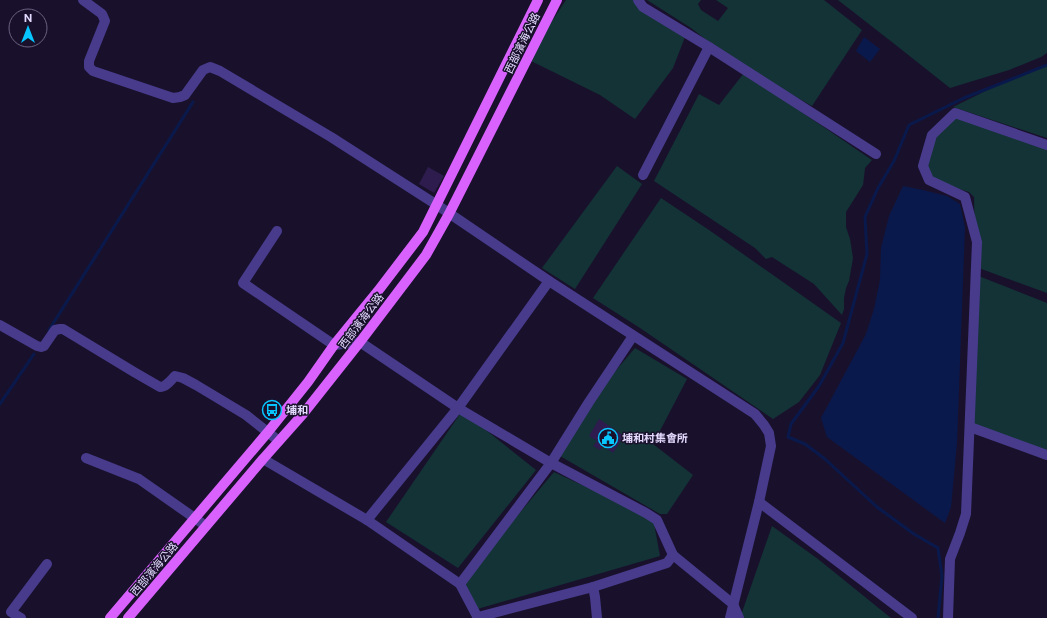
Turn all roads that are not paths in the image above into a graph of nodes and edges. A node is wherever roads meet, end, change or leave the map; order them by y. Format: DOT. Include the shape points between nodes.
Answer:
graph roads {
  1 [pos="83,0"];
  2 [pos="538,0"];
  3 [pos="556,0"];
  4 [pos="638,0"];
  5 [pos="709,47"];
  6 [pos="1047,145"];
  7 [pos="876,154"];
  8 [pos="643,175"];
  9 [pos="437,205"];
  10 [pos="449,214"];
  11 [pos="277,231"];
  12 [pos="549,281"];
  13 [pos="0,325"];
  14 [pos="633,336"];
  15 [pos="360,342"];
  16 [pos="334,345"];
  17 [pos="458,408"];
  18 [pos="970,427"];
  19 [pos="268,432"];
  20 [pos="279,441"];
  21 [pos="1047,455"];
  22 [pos="86,458"];
  23 [pos="263,459"];
  24 [pos="551,463"];
  25 [pos="759,502"];
  26 [pos="195,518"];
  27 [pos="367,520"];
  28 [pos="206,526"];
  29 [pos="673,555"];
  30 [pos="47,564"];
  31 [pos="460,584"];
  32 [pos="593,586"];
  33 [pos="733,604"];
  34 [pos="21,618"];
  35 [pos="110,618"];
  36 [pos="128,618"];
  37 [pos="478,618"];
  38 [pos="597,618"];
  39 [pos="730,618"];
  40 [pos="739,618"];
  41 [pos="912,618"];
  42 [pos="948,618"];
  1 -- 9 [label="street" via="102,14 105,21 89,61 89,67 94,71 173,98 185,95 203,70 210,67 332,137"];
  2 -- 9 [label="main road, 西部濱海公路"];
  3 -- 10 [label="main road, 西部濱海公路"];
  4 -- 5 [label="street" via="643,7"];
  5 -- 7 [label="street"];
  5 -- 8 [label="street"];
  6 -- 18 [label="street" via="955,113 932,135 923,166 928,180 965,197 977,242"];
  9 -- 10 [label="street"];
  9 -- 16 [label="main road, 西部濱海公路" via="423,232"];
  10 -- 12 [label="street"];
  10 -- 15 [label="main road, 西部濱海公路" via="426,255"];
  11 -- 16 [label="street" via="243,283"];
  12 -- 14 [label="street"];
  12 -- 17 [label="street"];
  13 -- 19 [label="street" via="41,347 55,330 63,329 160,387 175,376 183,378 246,415"];
  14 -- 24 [label="street"];
  14 -- 25 [label="street" via="755,414 764,425 769,433 771,446"];
  15 -- 16 [label="street"];
  15 -- 17 [label="street"];
  15 -- 20 [label="main road, 西部濱海公路"];
  16 -- 19 [label="main road, 西部濱海公路"];
  17 -- 24 [label="street"];
  17 -- 27 [label="street"];
  18 -- 21 [label="street"];
  18 -- 42 [label="street" via="966,514 950,559"];
  19 -- 20 [label="street"];
  19 -- 26 [label="main road, 西部濱海公路"];
  20 -- 23 [label="main road, 西部濱海公路"];
  22 -- 26 [label="street" via="139,479"];
  23 -- 27 [label="street"];
  23 -- 28 [label="main road, 西部濱海公路"];
  24 -- 29 [label="street" via="657,520"];
  24 -- 31 [label="street"];
  25 -- 33 [label="street"];
  25 -- 41 [label="street"];
  26 -- 28 [label="street"];
  26 -- 35 [label="main road, 西部濱海公路"];
  27 -- 31 [label="street"];
  28 -- 36 [label="main road, 西部濱海公路"];
  29 -- 32 [label="street" via="668,563"];
  29 -- 33 [label="street"];
  30 -- 34 [label="street" via="11,612"];
  31 -- 37 [label="street"];
  32 -- 37 [label="street"];
  32 -- 38 [label="street"];
  33 -- 39 [label="street"];
  33 -- 40 [label="street"];
}
